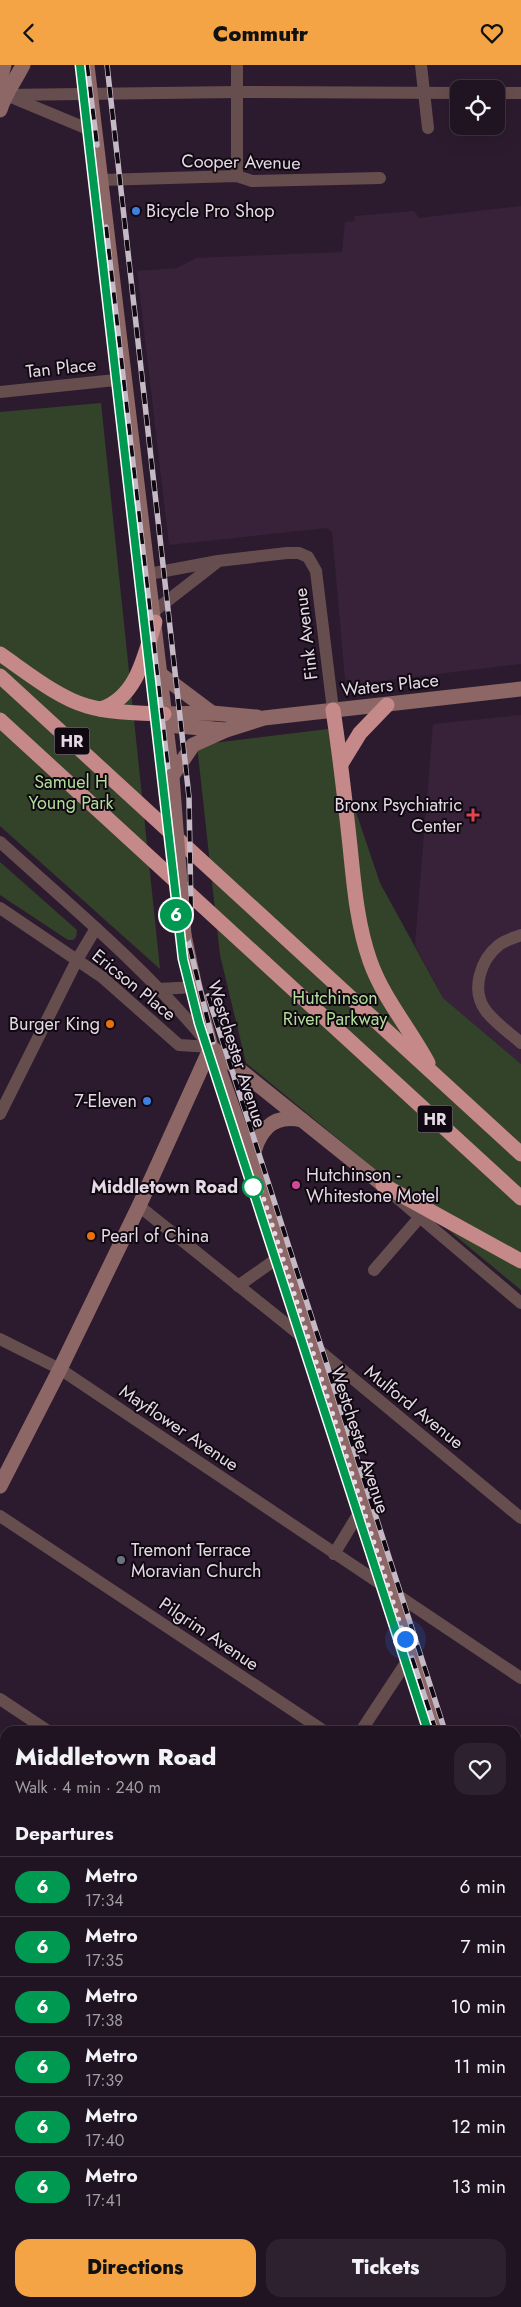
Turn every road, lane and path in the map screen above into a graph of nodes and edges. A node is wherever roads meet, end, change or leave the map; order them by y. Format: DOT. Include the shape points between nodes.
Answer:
graph roads {
  1 [pos="4,65"];
  2 [pos="23,65"];
  3 [pos="87,65"];
  4 [pos="237,65"];
  5 [pos="421,65"];
  6 [pos="237,92"];
  7 [pos="424,93"];
  8 [pos="450,93"];
  9 [pos="505,93"];
  10 [pos="521,93"];
  11 [pos="4,95"];
  12 [pos="90,95"];
  13 [pos="0,110"];
  14 [pos="428,128"];
  15 [pos="95,132"];
  16 [pos="237,176"];
  17 [pos="380,178"];
  18 [pos="101,180"];
  19 [pos="125,379"];
  20 [pos="0,392"];
  21 [pos="218,561"];
  22 [pos="149,575"];
  23 [pos="154,617"];
  24 [pos="0,654"];
  25 [pos="160,674"];
  26 [pos="0,677"];
  27 [pos="521,689"];
  28 [pos="387,705"];
  29 [pos="102,709"];
  30 [pos="333,710"];
  31 [pos="212,713"];
  32 [pos="264,718"];
  33 [pos="0,720"];
  34 [pos="165,720"];
  35 [pos="226,731"];
  36 [pos="341,764"];
  37 [pos="172,776"];
  38 [pos="0,842"];
  39 [pos="0,908"];
  40 [pos="96,928"];
  41 [pos="521,935"];
  42 [pos="77,960"];
  43 [pos="195,987"];
  44 [pos="159,989"];
  45 [pos="521,1043"];
  46 [pos="204,1047"];
  47 [pos="435,1075"];
  48 [pos="0,1114"];
  49 [pos="302,1120"];
  50 [pos="521,1154"];
  51 [pos="252,1163"];
  52 [pos="383,1185"];
  53 [pos="521,1198"];
  54 [pos="139,1206"];
  55 [pos="420,1217"];
  56 [pos="282,1255"];
  57 [pos="521,1261"];
  58 [pos="374,1270"];
  59 [pos="238,1286"];
  60 [pos="521,1303"];
  61 [pos="0,1339"];
  62 [pos="310,1343"];
  63 [pos="60,1369"];
  64 [pos="0,1486"];
  65 [pos="362,1507"];
  66 [pos="0,1516"];
  67 [pos="521,1518"];
  68 [pos="334,1553"];
  69 [pos="388,1588"];
  70 [pos="411,1655"];
  71 [pos="521,1677"];
  72 [pos="0,1699"];
  73 [pos="40,1726"];
  74 [pos="316,1726"];
  75 [pos="364,1726"];
  76 [pos="434,1726"];
  1 -- 11 [label="main road" via="1,76"];
  2 -- 11 [label="main road"];
  3 -- 12 [label="main road, Westchester Avenue"];
  4 -- 6 [label="street"];
  5 -- 7 [label="street"];
  6 -- 7 [label="street"];
  6 -- 12 [label="street"];
  6 -- 16 [label="street"];
  7 -- 8 [label="street"];
  7 -- 14 [label="street"];
  9 -- 10 [label="street"];
  11 -- 12 [label="street"];
  11 -- 13 [label="main road"];
  11 -- 15 [label="street"];
  12 -- 15 [label="main road, Westchester Avenue"];
  15 -- 18 [label="main road, Westchester Avenue"];
  16 -- 17 [label="street, Cooper Avenue" via="252,181"];
  16 -- 18 [label="street, Cooper Avenue"];
  18 -- 19 [label="main road, Westchester Avenue"];
  19 -- 20 [label="street, Tan Place"];
  19 -- 22 [label="main road, Westchester Avenue"];
  21 -- 22 [label="street"];
  21 -- 23 [label="street"];
  21 -- 30 [label="street, Fink Avenue" via="287,553 308,557 316,571"];
  22 -- 23 [label="main road, Westchester Avenue"];
  23 -- 25 [label="main road, Westchester Avenue"];
  23 -- 29 [label="highway" via="141,667 129,688 114,704"];
  24 -- 29 [label="highway" via="69,699"];
  25 -- 31 [label="main road"];
  25 -- 34 [label="main road, Westchester Avenue"];
  26 -- 47 [label="highway, HR"];
  27 -- 28 [label="main road, Waters Place"];
  28 -- 30 [label="main road, Waters Place"];
  28 -- 36 [label="highway" via="360,733"];
  29 -- 34 [label="highway"];
  30 -- 32 [label="main road, Waters Place"];
  30 -- 36 [label="highway"];
  31 -- 32 [label="main road, Waters Place"];
  31 -- 34 [label="main road, Waters Place"];
  32 -- 35 [label="main road, Waters Place"];
  33 -- 53 [label="highway, HR"];
  34 -- 35 [label="main road, Waters Place"];
  34 -- 37 [label="main road, Westchester Avenue"];
  35 -- 37 [label="main road" via="193,745"];
  36 -- 47 [label="highway" via="357,906 370,961"];
  37 -- 43 [label="main road, Westchester Avenue, bridge" via="184,935"];
  38 -- 40 [label="street, Ericson Place"];
  39 -- 42 [label="street, Ericson Place"];
  40 -- 42 [label="street"];
  40 -- 44 [label="street, Ericson Place"];
  41 -- 45 [label="street" via="501,943 490,953 482,965 478,994 486,1011"];
  42 -- 46 [label="street, Ericson Place" via="102,977 179,1045"];
  42 -- 48 [label="street"];
  43 -- 44 [label="street, Ericson Place"];
  43 -- 46 [label="main road, Westchester Avenue"];
  44 -- 46 [label="street, Ericson Place" via="183,1013"];
  46 -- 49 [label="main road"];
  46 -- 51 [label="main road, Westchester Avenue"];
  46 -- 54 [label="main road"];
  47 -- 50 [label="highway, HR"];
  49 -- 51 [label="main road" via="288,1118 275,1121 255,1144"];
  49 -- 52 [label="main road"];
  51 -- 56 [label="main road, Westchester Avenue"];
  52 -- 55 [label="street"];
  52 -- 57 [label="highway"];
  54 -- 59 [label="street, Mulford Avenue"];
  54 -- 63 [label="main road"];
  55 -- 58 [label="street"];
  55 -- 60 [label="street"];
  56 -- 59 [label="street"];
  56 -- 62 [label="main road, Westchester Avenue"];
  59 -- 62 [label="street, Mulford Avenue"];
  61 -- 63 [label="street, Mayflower Avenue"];
  62 -- 65 [label="main road, Westchester Avenue"];
  62 -- 67 [label="street, Mulford Avenue"];
  63 -- 64 [label="main road"];
  63 -- 68 [label="street, Mayflower Avenue"];
  65 -- 68 [label="street"];
  65 -- 69 [label="main road, Westchester Avenue"];
  66 -- 74 [label="street, Pilgrim Avenue"];
  68 -- 69 [label="street, Mayflower Avenue"];
  69 -- 70 [label="main road, Westchester Avenue"];
  69 -- 71 [label="street, Mayflower Avenue"];
  70 -- 75 [label="street"];
  70 -- 76 [label="main road, Westchester Avenue"];
  72 -- 73 [label="street"];
}
